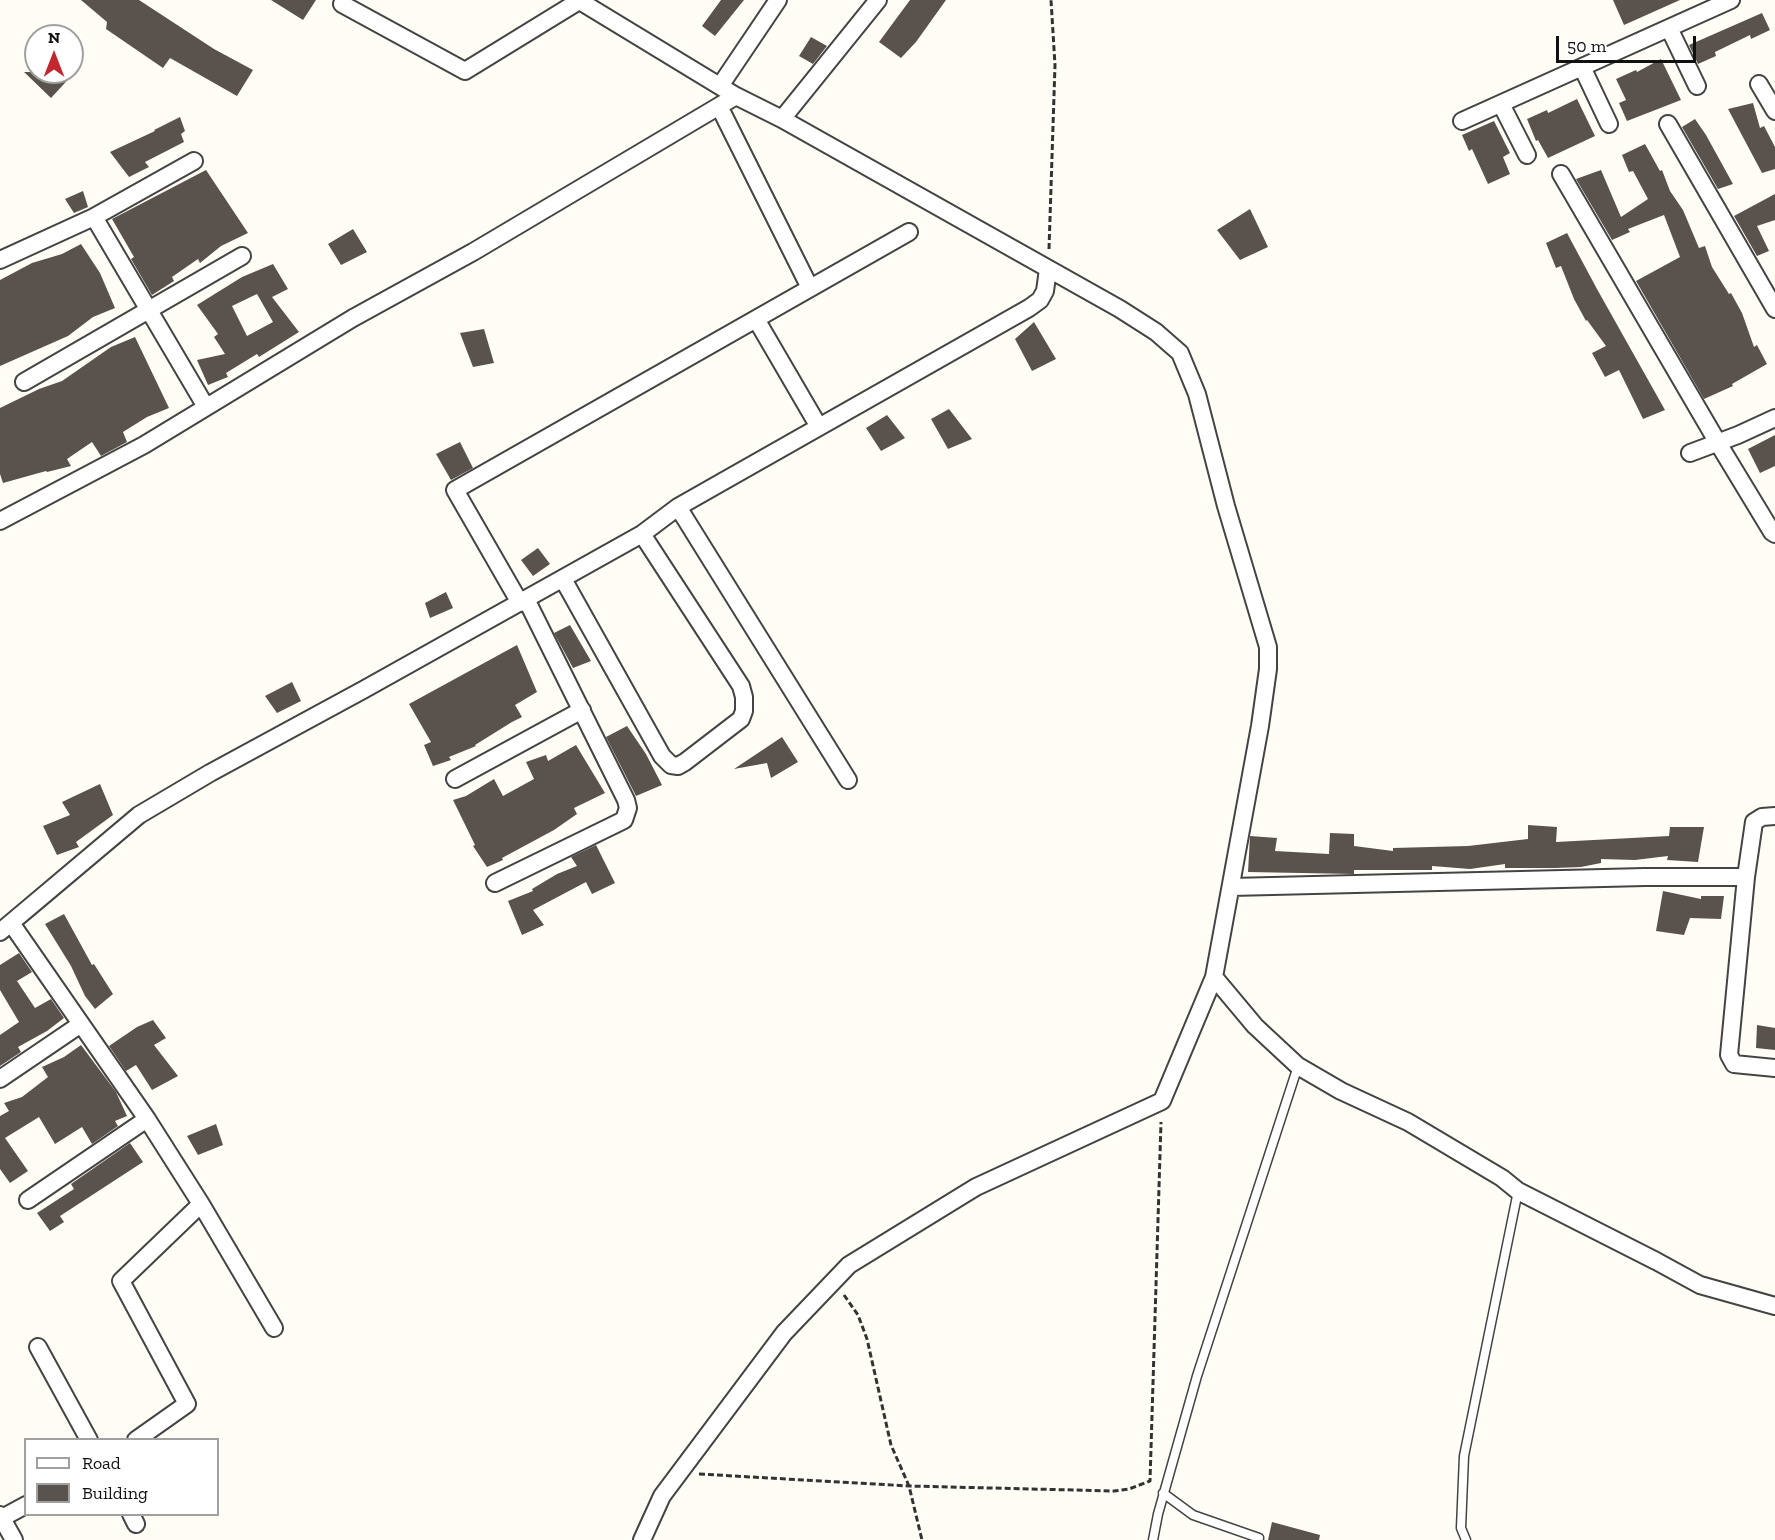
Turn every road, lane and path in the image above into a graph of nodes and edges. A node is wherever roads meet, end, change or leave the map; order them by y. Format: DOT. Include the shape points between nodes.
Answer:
graph roads {
  1 [pos="579,0"];
  2 [pos="778,0"];
  3 [pos="878,0"];
  4 [pos="1051,0"];
  5 [pos="1731,0"];
  6 [pos="342,4"];
  7 [pos="1669,28"];
  8 [pos="1582,67"];
  9 [pos="1759,84"];
  10 [pos="720,86"];
  11 [pos="1697,86"];
  12 [pos="736,96"];
  13 [pos="1501,104"];
  14 [pos="720,106"];
  15 [pos="1775,111"];
  16 [pos="782,119"];
  17 [pos="1462,121"];
  18 [pos="1610,124"];
  19 [pos="1668,124"];
  20 [pos="1527,156"];
  21 [pos="194,161"];
  22 [pos="1561,174"];
  23 [pos="94,217"];
  24 [pos="909,232"];
  25 [pos="242,256"];
  26 [pos="0,261"];
  27 [pos="1048,269"];
  28 [pos="810,288"];
  29 [pos="1775,309"];
  30 [pos="149,310"];
  31 [pos="756,319"];
  32 [pos="24,382"];
  33 [pos="206,407"];
  34 [pos="1775,418"];
  35 [pos="819,427"];
  36 [pos="1718,443"];
  37 [pos="1690,453"];
  38 [pos="678,507"];
  39 [pos="0,521"];
  40 [pos="642,534"];
  41 [pos="1775,534"];
  42 [pos="563,579"];
  43 [pos="523,601"];
  44 [pos="582,710"];
  45 [pos="455,779"];
  46 [pos="848,780"];
  47 [pos="1775,816"];
  48 [pos="1746,877"];
  49 [pos="495,883"];
  50 [pos="1231,886"];
  51 [pos="5,928"];
  52 [pos="1214,977"];
  53 [pos="81,1024"];
  54 [pos="1298,1066"];
  55 [pos="1775,1068"];
  56 [pos="0,1079"];
  57 [pos="1162,1101"];
  58 [pos="147,1119"];
  59 [pos="1518,1191"];
  60 [pos="28,1200"];
  61 [pos="201,1204"];
  62 [pos="835,1280"];
  63 [pos="1775,1306"];
  64 [pos="274,1328"];
  65 [pos="38,1347"];
  66 [pos="88,1438"];
  67 [pos="139,1438"];
  68 [pos="680,1473"];
  69 [pos="909,1486"];
  70 [pos="1163,1494"];
  71 [pos="24,1506"];
  72 [pos="1,1517"];
  73 [pos="1258,1538"];
  74 [pos="14,1540"];
  75 [pos="642,1540"];
  76 [pos="922,1540"];
  77 [pos="1153,1540"];
  78 [pos="1466,1540"];
  1 -- 6 [label="street" via="465,71"];
  1 -- 10 [label="street"];
  2 -- 10 [label="street"];
  3 -- 16 [label="street"];
  4 -- 27 [label="path" via="1055,65"];
  5 -- 7 [label="street"];
  7 -- 8 [label="street"];
  7 -- 11 [label="street"];
  8 -- 13 [label="street"];
  8 -- 18 [label="street"];
  9 -- 15 [label="street"];
  10 -- 12 [label="street"];
  12 -- 14 [label="street"];
  12 -- 16 [label="street"];
  13 -- 17 [label="street"];
  13 -- 20 [label="street"];
  14 -- 28 [label="street"];
  14 -- 33 [label="street"];
  16 -- 27 [label="street"];
  19 -- 29 [label="street"];
  21 -- 23 [label="street"];
  22 -- 36 [label="street"];
  23 -- 26 [label="street"];
  23 -- 30 [label="street"];
  24 -- 28 [label="street"];
  25 -- 30 [label="street"];
  27 -- 35 [label="street" via="1045,291 1029,308"];
  27 -- 50 [label="street" via="1120,309 1173,345 1197,394 1268,647 1260,726"];
  28 -- 31 [label="street"];
  30 -- 32 [label="street"];
  30 -- 33 [label="street"];
  31 -- 35 [label="street"];
  31 -- 43 [label="street" via="455,490"];
  33 -- 39 [label="street" via="144,445"];
  34 -- 36 [label="street"];
  35 -- 38 [label="street"];
  36 -- 37 [label="street"];
  36 -- 41 [label="street"];
  38 -- 40 [label="street"];
  38 -- 46 [label="street"];
  40 -- 42 [label="street"];
  40 -- 42 [label="street" via="741,686 744,697 741,719 686,762 671,765 662,756"];
  42 -- 43 [label="street"];
  43 -- 44 [label="street"];
  43 -- 51 [label="street" via="139,815"];
  44 -- 45 [label="street"];
  44 -- 49 [label="street" via="626,800 624,820"];
  47 -- 48 [label="street" via="1754,822"];
  48 -- 50 [label="street"];
  48 -- 55 [label="street" via="1730,1055 1734,1064"];
  50 -- 52 [label="street"];
  51 -- 53 [label="street"];
  52 -- 54 [label="street" via="1256,1026"];
  52 -- 57 [label="street"];
  53 -- 56 [label="street"];
  53 -- 58 [label="street"];
  54 -- 59 [label="street" via="1408,1122"];
  54 -- 70 [label="lane"];
  57 -- 62 [label="street" via="976,1187 849,1265"];
  57 -- 69 [label="path" via="1150,1481 1114,1491"];
  58 -- 60 [label="street"];
  58 -- 61 [label="street"];
  59 -- 63 [label="street" via="1700,1285"];
  59 -- 78 [label="lane" via="1464,1456 1461,1528"];
  61 -- 64 [label="street"];
  61 -- 67 [label="street" via="121,1281 187,1404"];
  62 -- 68 [label="street" via="784,1333"];
  62 -- 69 [label="path" via="858,1315 867,1339 891,1445"];
  65 -- 66 [label="street"];
  68 -- 69 [label="path"];
  68 -- 75 [label="street" via="662,1496"];
  69 -- 76 [label="path"];
  70 -- 73 [label="lane" via="1193,1515"];
  70 -- 77 [label="lane"];
  71 -- 72 [label="street"];
  72 -- 74 [label="street"];
}
